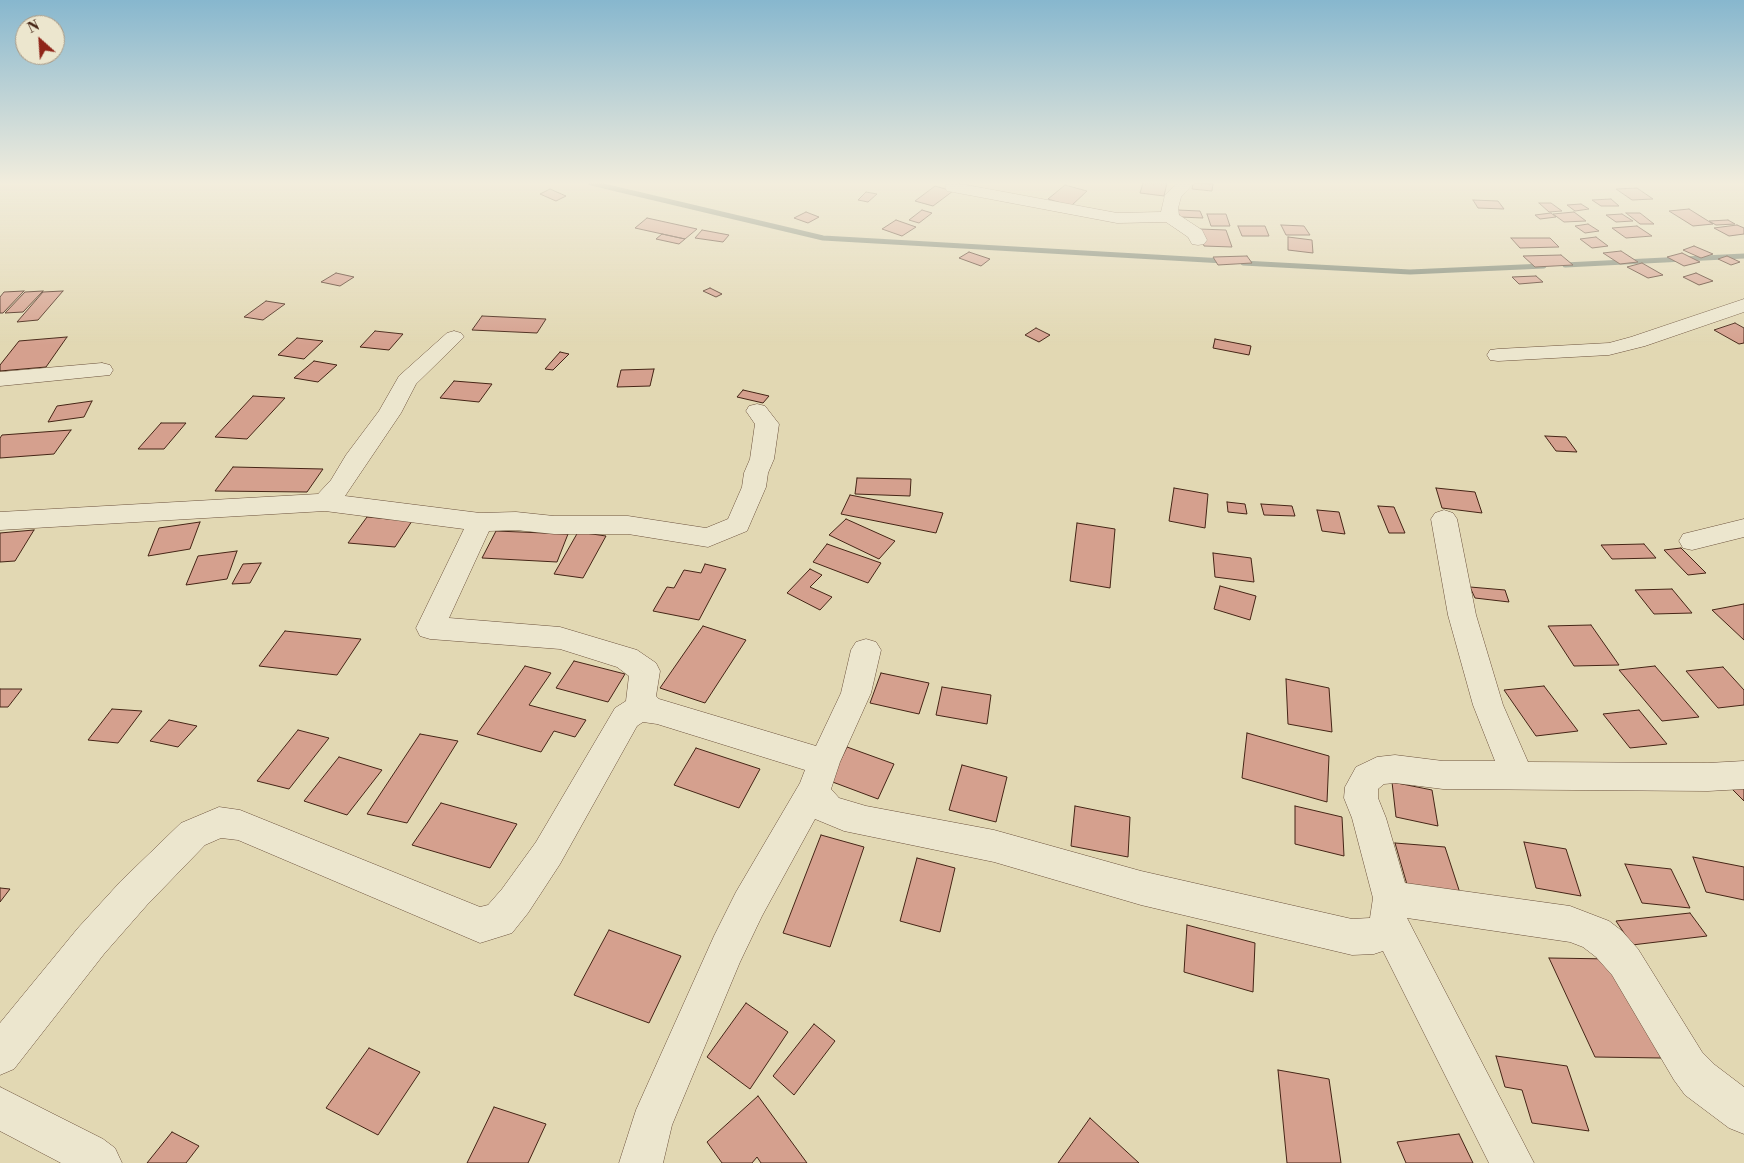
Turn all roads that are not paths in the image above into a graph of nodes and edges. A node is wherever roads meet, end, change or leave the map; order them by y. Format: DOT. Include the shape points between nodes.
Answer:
graph roads {
  1 [pos="1744,305"];
  2 [pos="1724,312"];
  3 [pos="1744,322"];
  4 [pos="454,337"];
  5 [pos="1498,355"];
  6 [pos="102,370"];
  7 [pos="0,379"];
  8 [pos="757,412"];
  9 [pos="325,502"];
  10 [pos="1444,519"];
  11 [pos="0,521"];
  12 [pos="480,522"];
  13 [pos="1744,528"];
  14 [pos="1692,542"];
  15 [pos="866,650"];
  16 [pos="650,710"];
  17 [pos="819,775"];
  18 [pos="1744,775"];
  19 [pos="1517,776"];
  20 [pos="1390,909"];
  21 [pos="0,1055"];
  22 [pos="0,1108"];
  23 [pos="1744,1113"];
  24 [pos="100,1163"];
  25 [pos="641,1163"];
  26 [pos="1512,1163"];
  1 -- 2 [label="street"];
  2 -- 3 [label="street"];
  2 -- 5 [label="street" via="1609,349"];
  4 -- 9 [label="street" via="407,381 390,413 340,486"];
  6 -- 7 [label="street"];
  8 -- 12 [label="street" via="767,424 762,459 749,500 738,525 708,538 628,525"];
  9 -- 11 [label="street"];
  9 -- 12 [label="street"];
  10 -- 19 [label="street" via="1462,615 1488,705"];
  12 -- 16 [label="street" via="430,628 560,638 627,658 645,671 640,699"];
  13 -- 14 [label="street"];
  15 -- 17 [label="street" via="856,693"];
  16 -- 17 [label="street"];
  16 -- 21 [label="street" via="639,709 626,717 548,853 499,920 480,925 240,825 219,822 193,834 134,893 91,941"];
  17 -- 20 [label="street" via="820,803 844,816 994,846 1141,888 1352,937 1374,936 1383,932"];
  17 -- 25 [label="street" via="727,949 651,1125"];
  18 -- 19 [label="street"];
  19 -- 20 [label="street" via="1443,775 1395,769 1377,771 1368,777 1362,787 1361,798 1369,818"];
  20 -- 23 [label="street" via="1570,924 1596,934 1625,962 1688,1066 1700,1080"];
  20 -- 26 [label="street"];
  22 -- 24 [label="street"];
}
